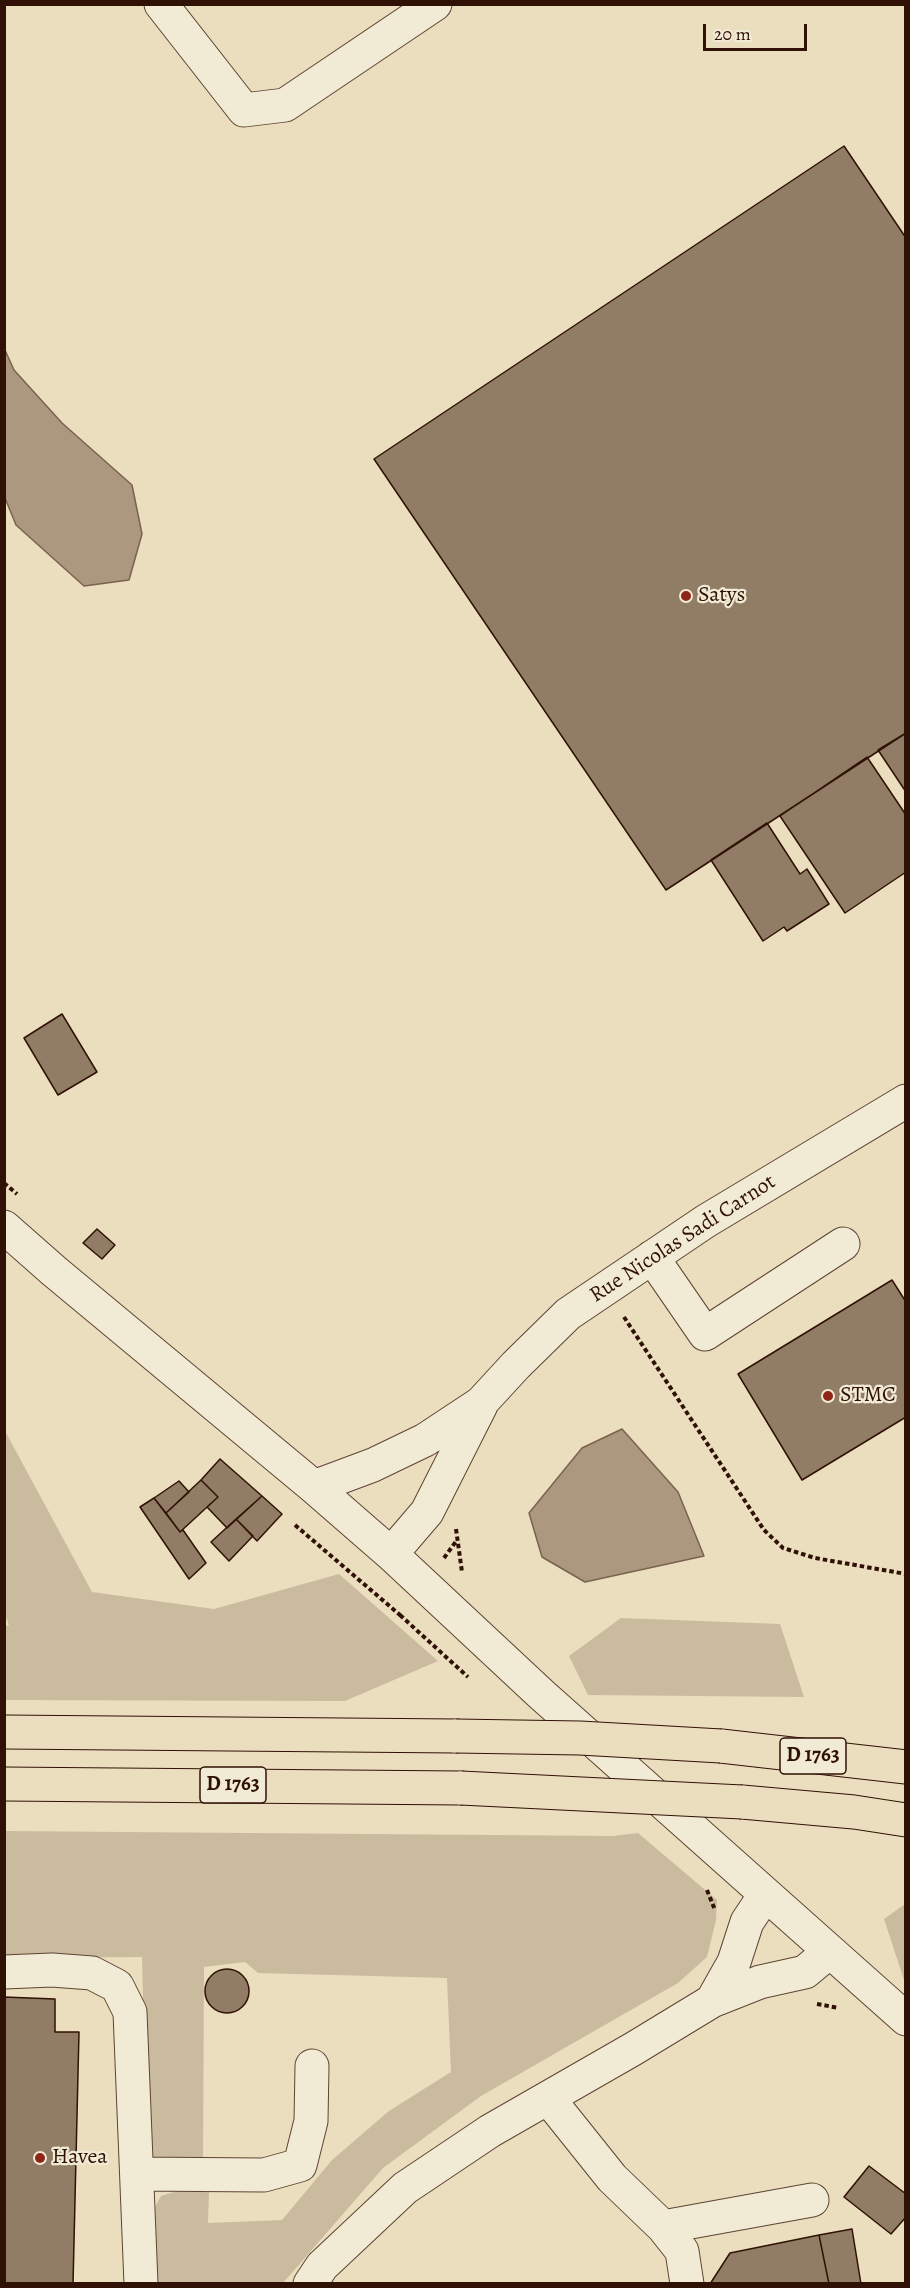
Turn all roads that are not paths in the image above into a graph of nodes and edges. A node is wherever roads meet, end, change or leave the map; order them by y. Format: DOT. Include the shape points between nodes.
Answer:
graph roads {
  1 [pos="161,4"];
  2 [pos="435,4"];
  3 [pos="906,1101"];
  4 [pos="4,1227"];
  5 [pos="843,1244"];
  6 [pos="652,1257"];
  7 [pos="481,1403"];
  8 [pos="314,1487"];
  9 [pos="392,1554"];
  10 [pos="4,1732"];
  11 [pos="906,1767"];
  12 [pos="4,1785"];
  13 [pos="906,1820"];
  14 [pos="765,1895"];
  15 [pos="829,1952"];
  16 [pos="4,1972"];
  17 [pos="712,2001"];
  18 [pos="906,2019"];
  19 [pos="312,2066"];
  20 [pos="548,2098"];
  21 [pos="137,2174"];
  22 [pos="812,2200"];
  23 [pos="663,2227"];
  24 [pos="141,2283"];
  25 [pos="309,2283"];
  26 [pos="687,2283"];
  1 -- 2 [label="street" via="244,110 285,105"];
  3 -- 6 [label="street, Rue Nicolas Sadi Carnot"];
  4 -- 8 [label="street"];
  5 -- 6 [label="street" via="705,1334"];
  6 -- 7 [label="street, Rue Nicolas Sadi Carnot" via="568,1314"];
  7 -- 8 [label="street" via="425,1440"];
  7 -- 9 [label="street" via="427,1512"];
  8 -- 9 [label="street"];
  9 -- 14 [label="street"];
  10 -- 11 [label="highway, D 1763, bridge" via="580,1738 721,1746"];
  12 -- 13 [label="highway, D 1763, bridge" via="461,1788 742,1802"];
  14 -- 15 [label="street"];
  14 -- 17 [label="street" via="747,1922 734,1962"];
  15 -- 17 [label="street" via="805,1972 760,1982"];
  15 -- 18 [label="street"];
  16 -- 21 [label="street" via="92,1973 117,1986 130,2012"];
  17 -- 20 [label="street"];
  19 -- 21 [label="street" via="311,2121 300,2165 264,2175"];
  20 -- 23 [label="street" via="612,2178"];
  20 -- 25 [label="street" via="405,2188"];
  21 -- 24 [label="street"];
  22 -- 23 [label="street"];
  23 -- 26 [label="street" via="682,2251"];
}
